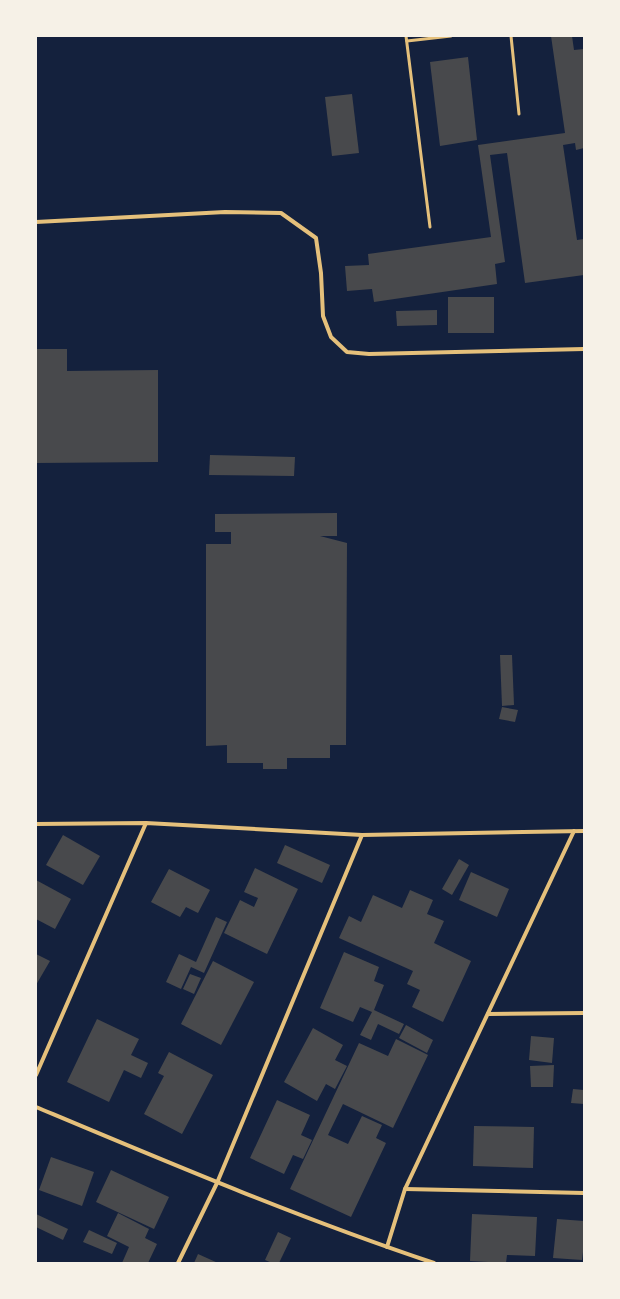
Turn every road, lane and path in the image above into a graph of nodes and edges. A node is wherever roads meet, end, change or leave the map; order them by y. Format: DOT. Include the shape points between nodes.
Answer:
graph roads {
  1 [pos="406,36"];
  2 [pos="451,36"];
  3 [pos="511,36"];
  4 [pos="407,41"];
  5 [pos="519,114"];
  6 [pos="36,222"];
  7 [pos="430,227"];
  8 [pos="584,349"];
  9 [pos="146,823"];
  10 [pos="36,824"];
  11 [pos="574,831"];
  12 [pos="584,831"];
  13 [pos="362,835"];
  14 [pos="584,1013"];
  15 [pos="488,1014"];
  16 [pos="36,1075"];
  17 [pos="36,1107"];
  18 [pos="217,1183"];
  19 [pos="405,1189"];
  20 [pos="584,1193"];
  21 [pos="387,1247"];
  22 [pos="178,1263"];
  23 [pos="434,1263"];
  1 -- 4 [label="lane"];
  2 -- 4 [label="lane"];
  3 -- 5 [label="lane"];
  4 -- 7 [label="lane"];
  6 -- 8 [label="street" via="225,212 280,213 316,238 323,316 331,337 347,352 369,354"];
  9 -- 10 [label="street"];
  9 -- 13 [label="street"];
  9 -- 16 [label="street"];
  11 -- 12 [label="street"];
  11 -- 13 [label="street"];
  11 -- 15 [label="street"];
  13 -- 18 [label="street"];
  14 -- 15 [label="street"];
  15 -- 19 [label="street"];
  17 -- 18 [label="street"];
  18 -- 21 [label="street"];
  18 -- 22 [label="street"];
  19 -- 20 [label="street"];
  19 -- 21 [label="street"];
  21 -- 23 [label="street"];
}
